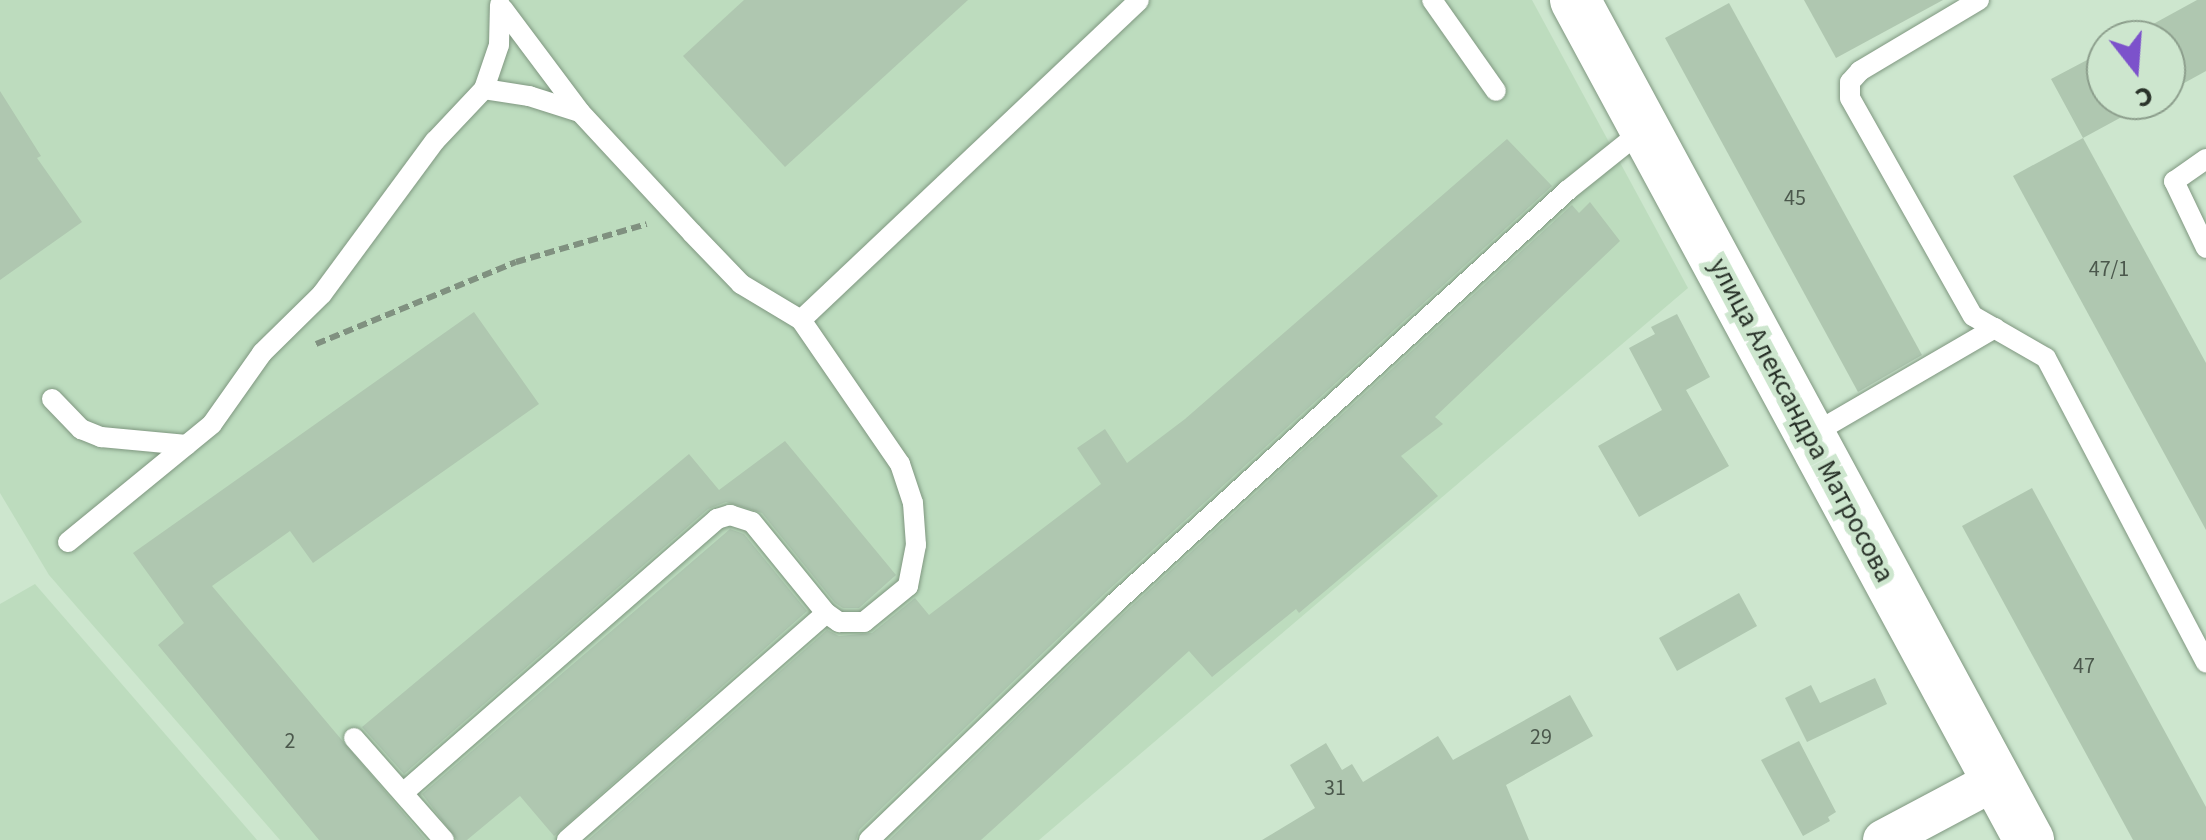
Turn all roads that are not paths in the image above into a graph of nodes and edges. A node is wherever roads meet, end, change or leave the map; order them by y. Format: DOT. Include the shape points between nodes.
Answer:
graph roads {
  1 [pos="1138,0"];
  2 [pos="1432,0"];
  3 [pos="1575,0"];
  4 [pos="1979,0"];
  5 [pos="499,4"];
  6 [pos="484,89"];
  7 [pos="1496,92"];
  8 [pos="580,112"];
  9 [pos="1645,129"];
  10 [pos="2206,159"];
  11 [pos="2206,248"];
  12 [pos="801,320"];
  13 [pos="1995,328"];
  14 [pos="52,399"];
  15 [pos="1810,435"];
  16 [pos="186,445"];
  17 [pos="68,542"];
  18 [pos="826,613"];
  19 [pos="2206,663"];
  20 [pos="354,738"];
  21 [pos="1996,780"];
  22 [pos="403,794"];
  23 [pos="444,840"];
  24 [pos="568,840"];
  25 [pos="869,840"];
  26 [pos="1882,840"];
  27 [pos="2029,840"];
  1 -- 12 [label="lane"];
  2 -- 7 [label="lane"];
  3 -- 9 [label="street, улица Александра Матросова"];
  4 -- 13 [label="lane" via="1860,71 1850,82 1850,98 1962,301"];
  5 -- 6 [label="lane" via="499,46"];
  5 -- 8 [label="lane"];
  6 -- 8 [label="lane"];
  6 -- 16 [label="lane" via="435,142 305,316 262,353 212,424"];
  8 -- 12 [label="lane" via="741,284"];
  9 -- 15 [label="street, улица Александра Матросова"];
  9 -- 25 [label="lane" via="1568,190 1114,604"];
  10 -- 11 [label="lane" via="2174,181"];
  12 -- 18 [label="lane" via="900,464 913,502 916,546 908,586 864,622 840,622"];
  13 -- 15 [label="lane"];
  13 -- 19 [label="lane" via="2046,358"];
  14 -- 16 [label="lane" via="100,438"];
  15 -- 21 [label="street, улица Александра Матросова"];
  16 -- 17 [label="lane"];
  18 -- 22 [label="lane" via="752,522 730,515 717,519"];
  18 -- 24 [label="lane"];
  20 -- 22 [label="lane"];
  21 -- 26 [label="street"];
  21 -- 27 [label="street, улица Александра Матросова"];
  22 -- 23 [label="lane"];
}
